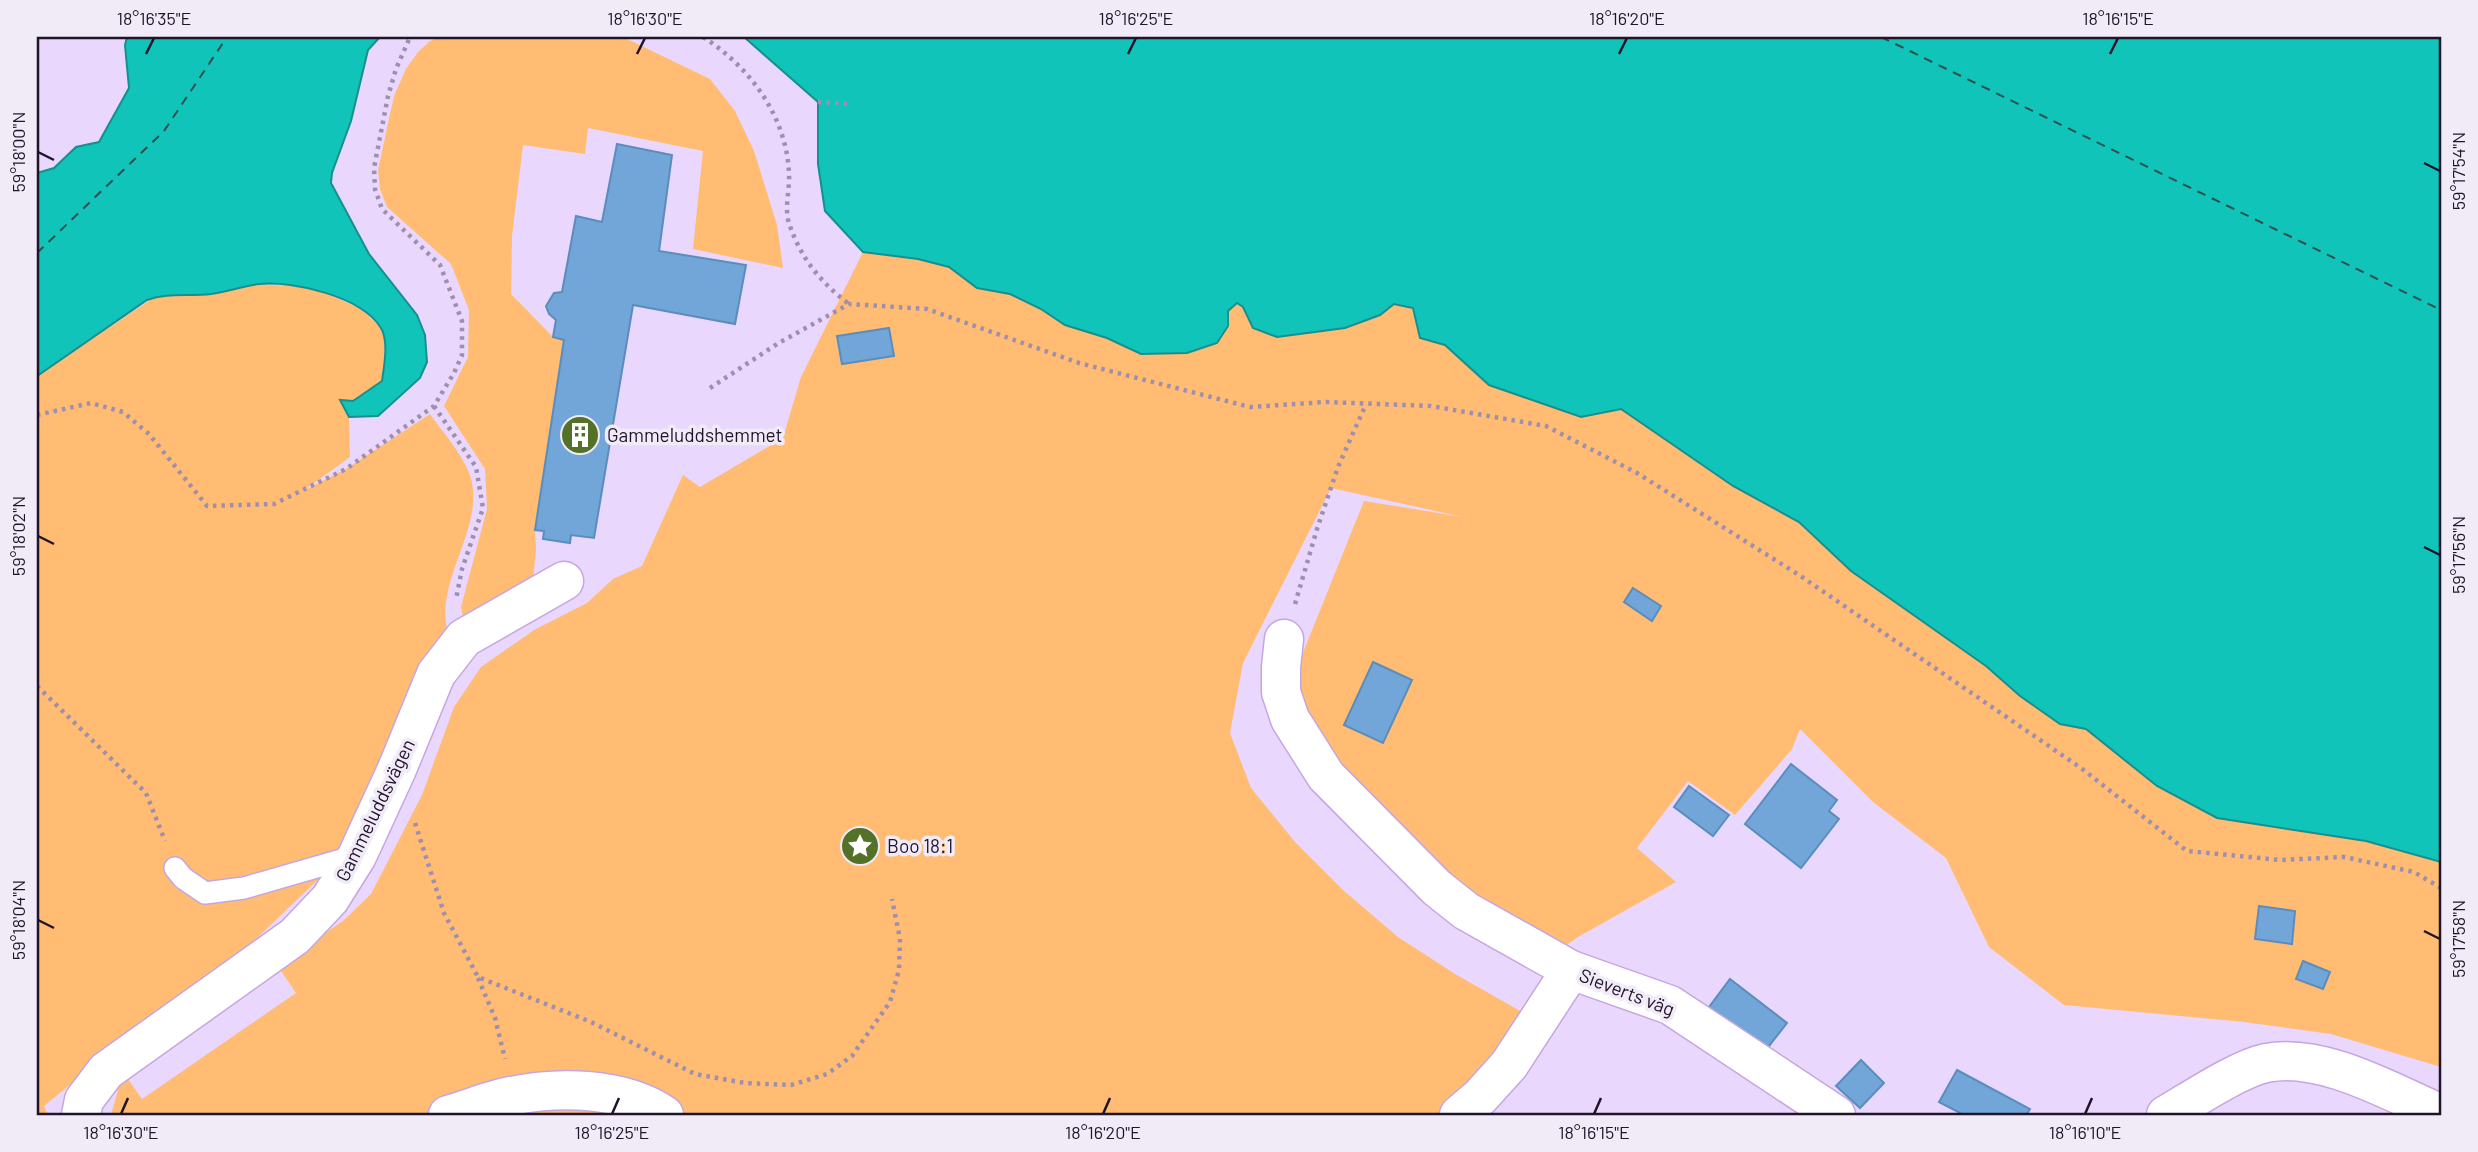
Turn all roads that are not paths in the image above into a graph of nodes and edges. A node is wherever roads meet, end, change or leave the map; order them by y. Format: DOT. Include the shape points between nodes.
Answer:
graph roads {
  1 [pos="564,582"];
  2 [pos="1284,639"];
  3 [pos="356,856"];
  4 [pos="175,868"];
  5 [pos="1571,971"];
  6 [pos="2439,1113"];
  7 [pos="81,1115"];
  8 [pos="448,1115"];
  9 [pos="664,1115"];
  10 [pos="1458,1115"];
  11 [pos="1836,1115"];
  12 [pos="2166,1115"];
  1 -- 3 [label="street, Gammeluddsvägen" via="464,638 436,674"];
  2 -- 5 [label="street" via="1281,692 1290,719 1326,776 1437,888 1466,911"];
  3 -- 4 [label="lane" via="244,888 205,892"];
  3 -- 7 [label="street, Gammeluddsvägen" via="330,899 295,936 106,1071 84,1100"];
  5 -- 10 [label="street, Sieverts väg" via="1509,1065"];
  5 -- 11 [label="street, Sieverts väg" via="1670,1005"];
  6 -- 12 [label="street" via="2321,1064 2290,1060 2263,1063"];
  8 -- 9 [label="street" via="511,1096 552,1091 616,1095"];
}
